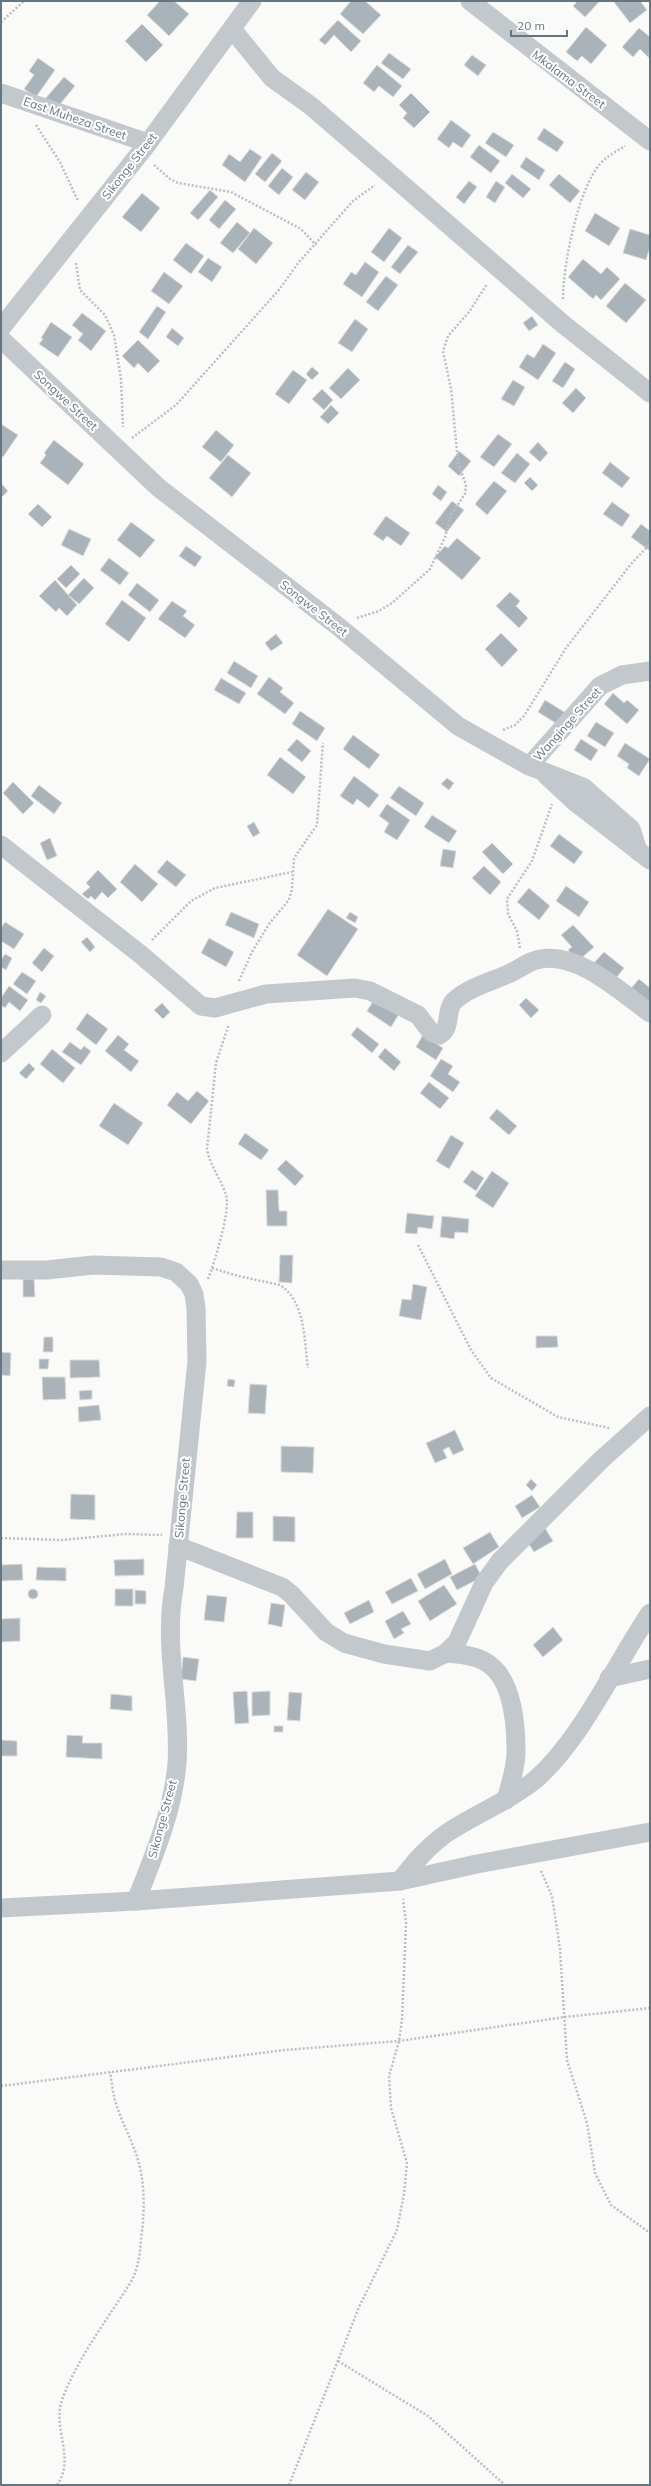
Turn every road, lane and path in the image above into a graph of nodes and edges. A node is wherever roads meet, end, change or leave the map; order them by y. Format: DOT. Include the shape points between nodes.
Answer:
graph roads {
  1 [pos="24,1"];
  2 [pos="252,1"];
  3 [pos="470,1"];
  4 [pos="1,22"];
  5 [pos="232,29"];
  6 [pos="7,95"];
  7 [pos="647,138"];
  8 [pos="144,147"];
  9 [pos="390,174"];
  10 [pos="82,224"];
  11 [pos="316,245"];
  12 [pos="492,263"];
  13 [pos="4,317"];
  14 [pos="563,324"];
  15 [pos="1,339"];
  16 [pos="650,393"];
  17 [pos="123,450"];
  18 [pos="650,544"];
  19 [pos="335,624"];
  20 [pos="650,671"];
  21 [pos="483,740"];
  22 [pos="323,743"];
  23 [pos="537,769"];
  24 [pos="557,787"];
  25 [pos="1,845"];
  26 [pos="644,856"];
  27 [pos="292,872"];
  28 [pos="140,954"];
  29 [pos="524,963"];
  30 [pos="230,1004"];
  31 [pos="650,1013"];
  32 [pos="42,1015"];
  33 [pos="1,1053"];
  34 [pos="418,1245"];
  35 [pos="212,1268"];
  36 [pos="1,1270"];
  37 [pos="207,1281"];
  38 [pos="308,1368"];
  39 [pos="650,1416"];
  40 [pos="634,1433"];
  41 [pos="1,1538"];
  42 [pos="178,1542"];
  43 [pos="650,1613"];
  44 [pos="446,1653"];
  45 [pos="650,1669"];
  46 [pos="610,1678"];
  47 [pos="506,1800"];
  48 [pos="650,1832"];
  49 [pos="534,1854"];
  50 [pos="400,1881"];
  51 [pos="136,1901"];
  52 [pos="1,1908"];
  53 [pos="650,2008"];
  54 [pos="565,2017"];
  55 [pos="399,2040"];
  56 [pos="110,2072"];
  57 [pos="1,2086"];
  58 [pos="650,2233"];
  59 [pos="338,2361"];
  60 [pos="56,2485"];
  61 [pos="289,2485"];
  62 [pos="505,2485"];
  1 -- 4 [label="path"];
  2 -- 5 [label="street, Sikonge Street"];
  3 -- 7 [label="street, Mkalama Street"];
  5 -- 8 [label="street, Sikonge Street"];
  5 -- 9 [label="street" via="272,78 311,106"];
  6 -- 8 [label="street, East Muheza Street"];
  6 -- 10 [label="path" via="36,124 60,162"];
  7 -- 14 [label="path" via="600,164 586,187 576,219 563,280"];
  8 -- 10 [label="street, Sikonge Street"];
  8 -- 11 [label="path" via="170,179 178,183 231,192 302,228"];
  9 -- 11 [label="path" via="353,201"];
  9 -- 12 [label="street"];
  10 -- 13 [label="street, Sikonge Street"];
  10 -- 17 [label="path" via="76,263 80,290 105,315 114,335 121,379"];
  11 -- 17 [label="path" via="176,405 134,436"];
  12 -- 14 [label="street"];
  12 -- 19 [label="path" via="489,280 480,298 448,336 444,351 451,389 458,462 466,485 465,494 451,515 437,558 419,580 379,611"];
  14 -- 16 [label="street"];
  15 -- 17 [label="street, Songwe Street"];
  17 -- 19 [label="street, Songwe Street" via="159,488"];
  18 -- 21 [label="path" via="631,564 566,648 524,716 515,725"];
  19 -- 21 [label="street, Songwe Street" via="458,726"];
  20 -- 23 [label="street, Wanginge Street" via="622,675 600,686"];
  21 -- 23 [label="street, Songwe Street"];
  22 -- 27 [label="path" via="316,825 298,851"];
  23 -- 24 [label="street"];
  23 -- 26 [label="street, Songwe Street" via="572,782 595,797 631,829"];
  24 -- 26 [label="street"];
  24 -- 29 [label="path" via="532,861 507,899 508,914 517,931"];
  25 -- 28 [label="street"];
  27 -- 28 [label="path" via="215,888 191,901"];
  27 -- 30 [label="path" via="289,900 269,924 252,952"];
  28 -- 30 [label="street" via="202,1006 215,1008"];
  29 -- 30 [label="street" via="513,972 475,987 454,1001 444,1032 439,1035 431,1032 418,1015 370,991 355,988 292,990"];
  29 -- 31 [label="street" via="550,958 579,964"];
  30 -- 35 [label="path" via="216,1063 207,1149 208,1158 227,1202"];
  32 -- 33 [label="street"];
  34 -- 40 [label="path" via="470,1350 491,1378 558,1417"];
  35 -- 37 [label="path"];
  35 -- 38 [label="path" via="285,1288 296,1301 301,1316"];
  36 -- 42 [label="street, Sikonge Street" via="47,1270 93,1265 161,1267 176,1272 189,1284 196,1308 197,1361"];
  39 -- 40 [label="street"];
  40 -- 44 [label="street" via="601,1460 500,1561 484,1584 457,1642"];
  41 -- 42 [label="path" via="62,1540 149,1533"];
  42 -- 44 [label="street" via="282,1587 326,1632 344,1643 414,1660 430,1661"];
  42 -- 51 [label="street, Sikonge Street" via="170,1614 176,1765 156,1849"];
  43 -- 46 [label="street"];
  44 -- 47 [label="street" via="473,1656 486,1662 499,1674 508,1691 516,1753"];
  45 -- 46 [label="street"];
  46 -- 47 [label="street" via="560,1754 534,1780"];
  47 -- 50 [label="street" via="448,1833 431,1846"];
  48 -- 49 [label="street"];
  49 -- 50 [label="street"];
  49 -- 54 [label="path" via="552,1896 560,1949"];
  50 -- 51 [label="street"];
  50 -- 55 [label="path" via="406,1923 405,1978"];
  51 -- 52 [label="street"];
  53 -- 54 [label="path"];
  54 -- 55 [label="path"];
  54 -- 58 [label="path" via="567,2060 587,2123 595,2173 611,2205"];
  55 -- 56 [label="path" via="284,2050"];
  55 -- 59 [label="path" via="389,2076 391,2108 407,2163 404,2194 397,2230 367,2288"];
  56 -- 57 [label="path"];
  56 -- 60 [label="path" via="117,2107 132,2138 141,2173 144,2219 139,2258 129,2285 77,2370 62,2401 60,2414 65,2463 63,2474"];
  59 -- 61 [label="path"];
  59 -- 62 [label="path" via="428,2416"];
}
